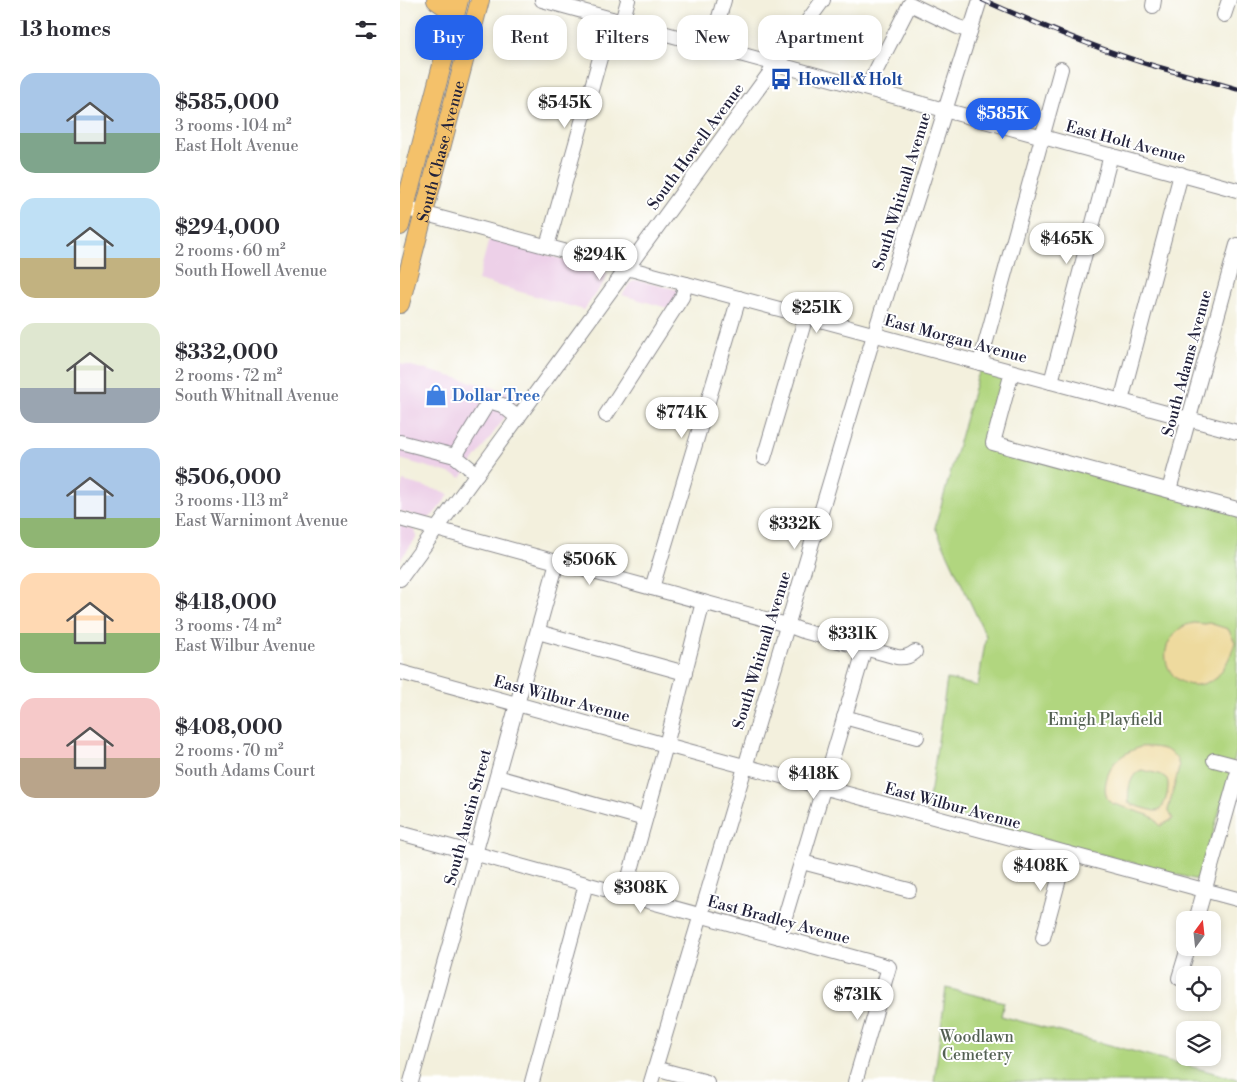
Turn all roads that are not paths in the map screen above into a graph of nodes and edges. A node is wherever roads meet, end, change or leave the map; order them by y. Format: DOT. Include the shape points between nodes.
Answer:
graph roads {
  1 [pos="436,0"];
  2 [pos="480,0"];
  3 [pos="628,0"];
  4 [pos="724,0"];
  5 [pos="823,0"];
  6 [pos="980,0"];
  7 [pos="1229,0"];
  8 [pos="551,1"];
  9 [pos="457,8"];
  10 [pos="600,15"];
  11 [pos="620,15"];
  12 [pos="720,15"];
  13 [pos="1224,15"];
  14 [pos="971,29"];
  15 [pos="748,56"];
  16 [pos="605,60"];
  17 [pos="777,63"];
  18 [pos="1061,69"];
  19 [pos="867,88"];
  20 [pos="945,109"];
  21 [pos="1043,136"];
  22 [pos="1112,155"];
  23 [pos="1181,174"];
  24 [pos="1237,190"];
  25 [pos="402,208"];
  26 [pos="424,213"];
  27 [pos="400,226"];
  28 [pos="1237,245"];
  29 [pos="548,246"];
  30 [pos="628,268"];
  31 [pos="686,284"];
  32 [pos="739,298"];
  33 [pos="400,304"];
  34 [pos="806,316"];
  35 [pos="874,335"];
  36 [pos="980,363"];
  37 [pos="1012,372"];
  38 [pos="1051,382"];
  39 [pos="1121,401"];
  40 [pos="606,415"];
  41 [pos="518,418"];
  42 [pos="1189,420"];
  43 [pos="1237,432"];
  44 [pos="400,442"];
  45 [pos="455,456"];
  46 [pos="764,458"];
  47 [pos="477,474"];
  48 [pos="1169,490"];
  49 [pos="1237,509"];
  50 [pos="400,519"];
  51 [pos="436,529"];
  52 [pos="557,562"];
  53 [pos="400,579"];
  54 [pos="652,588"];
  55 [pos="703,602"];
  56 [pos="787,625"];
  57 [pos="538,632"];
  58 [pos="865,648"];
  59 [pos="915,652"];
  60 [pos="400,672"];
  61 [pos="685,673"];
  62 [pos="517,704"];
  63 [pos="844,717"];
  64 [pos="918,737"];
  65 [pos="666,745"];
  66 [pos="1214,760"];
  67 [pos="1237,766"];
  68 [pos="745,767"];
  69 [pos="1237,775"];
  70 [pos="497,777"];
  71 [pos="823,788"];
  72 [pos="645,819"];
  73 [pos="400,833"];
  74 [pos="1066,853"];
  75 [pos="475,854"];
  76 [pos="802,862"];
  77 [pos="586,884"];
  78 [pos="909,890"];
  79 [pos="1204,890"];
  80 [pos="624,895"];
  81 [pos="1237,899"];
  82 [pos="1198,911"];
  83 [pos="700,916"];
  84 [pos="779,937"];
  85 [pos="1043,938"];
  86 [pos="655,1068"];
  87 [pos="411,1082"];
  88 [pos="532,1082"];
  89 [pos="651,1082"];
  90 [pos="707,1082"];
  91 [pos="855,1082"];
  1 -- 9 [label="main road" via="449,9"];
  2 -- 26 [label="main road, South Chase Avenue"];
  3 -- 11 [label="street"];
  4 -- 12 [label="street"];
  5 -- 17 [label="street, South Howell Avenue"];
  6 -- 14 [label="street, South Whitnall Avenue"];
  7 -- 13 [label="street"];
  8 -- 10 [label="street, East Holt Avenue"];
  9 -- 25 [label="main road, South Chase Avenue"];
  14 -- 19 [label="street" via="958,27 910,4"];
  14 -- 20 [label="street, South Whitnall Avenue"];
  15 -- 17 [label="street, East Holt Avenue"];
  16 -- 29 [label="street"];
  17 -- 19 [label="street, East Holt Avenue"];
  17 -- 30 [label="street, South Howell Avenue"];
  18 -- 21 [label="street"];
  19 -- 20 [label="street, East Holt Avenue"];
  20 -- 21 [label="street, East Holt Avenue"];
  20 -- 35 [label="street, South Whitnall Avenue"];
  21 -- 22 [label="street, East Holt Avenue"];
  21 -- 36 [label="street"];
  22 -- 23 [label="street, East Holt Avenue"];
  22 -- 38 [label="street"];
  23 -- 24 [label="street, East Holt Avenue"];
  23 -- 39 [label="street"];
  25 -- 26 [label="street, East Morgan Avenue"];
  25 -- 27 [label="main road, South Chase Avenue"];
  26 -- 29 [label="street, East Morgan Avenue"];
  26 -- 33 [label="main road, South Chase Avenue"];
  28 -- 42 [label="street, South Adams Avenue"];
  29 -- 30 [label="street, East Morgan Avenue"];
  30 -- 31 [label="street, East Morgan Avenue"];
  30 -- 41 [label="street, South Howell Avenue"];
  31 -- 32 [label="street, East Morgan Avenue"];
  31 -- 40 [label="street" via="682,297"];
  32 -- 34 [label="street, East Morgan Avenue"];
  32 -- 54 [label="street"];
  34 -- 35 [label="street, East Morgan Avenue"];
  34 -- 46 [label="street"];
  35 -- 36 [label="street, East Morgan Avenue"];
  35 -- 56 [label="street, South Whitnall Avenue"];
  36 -- 37 [label="street, East Morgan Avenue"];
  37 -- 38 [label="street, East Morgan Avenue"];
  37 -- 48 [label="street" via="993,443"];
  38 -- 39 [label="street, East Morgan Avenue"];
  39 -- 42 [label="street, East Morgan Avenue"];
  41 -- 45 [label="street" via="502,404 489,401"];
  41 -- 47 [label="street, South Howell Avenue"];
  42 -- 43 [label="street, East Morgan Avenue"];
  42 -- 48 [label="street, South Adams Avenue"];
  44 -- 45 [label="street"];
  45 -- 47 [label="street"];
  47 -- 51 [label="street, South Howell Avenue"];
  48 -- 49 [label="street"];
  50 -- 51 [label="street"];
  51 -- 52 [label="street"];
  51 -- 53 [label="street, South Howell Avenue"];
  52 -- 54 [label="street"];
  52 -- 57 [label="street, South Austin Street"];
  54 -- 55 [label="street"];
  55 -- 56 [label="street"];
  55 -- 61 [label="street"];
  56 -- 58 [label="street"];
  56 -- 68 [label="street, South Whitnall Avenue"];
  57 -- 61 [label="street"];
  57 -- 62 [label="street, South Austin Street"];
  58 -- 59 [label="street" via="903,658"];
  58 -- 63 [label="street"];
  60 -- 62 [label="street, East Wilbur Avenue"];
  61 -- 65 [label="street"];
  62 -- 65 [label="street, East Wilbur Avenue"];
  62 -- 70 [label="street, South Austin Street"];
  63 -- 64 [label="street"];
  63 -- 71 [label="street"];
  65 -- 68 [label="street, East Wilbur Avenue"];
  65 -- 72 [label="street"];
  66 -- 67 [label="street"];
  68 -- 71 [label="street, East Wilbur Avenue"];
  68 -- 83 [label="street, South Whitnall Avenue"];
  69 -- 79 [label="street"];
  70 -- 72 [label="street"];
  70 -- 75 [label="street, South Austin Street"];
  71 -- 74 [label="street, East Wilbur Avenue"];
  71 -- 76 [label="street"];
  72 -- 80 [label="street"];
  73 -- 75 [label="street, East Bradley Avenue"];
  74 -- 79 [label="street, East Wilbur Avenue"];
  74 -- 85 [label="street"];
  75 -- 77 [label="street, East Bradley Avenue"];
  75 -- 87 [label="street, South Austin Street"];
  76 -- 78 [label="street"];
  76 -- 84 [label="street"];
  77 -- 80 [label="street, East Bradley Avenue"];
  77 -- 88 [label="street"];
  79 -- 81 [label="street, East Wilbur Avenue"];
  79 -- 82 [label="street"];
  80 -- 83 [label="street, East Bradley Avenue"];
  83 -- 84 [label="street, East Bradley Avenue"];
  83 -- 86 [label="street, South Whitnall Avenue"];
  84 -- 91 [label="street, East Bradley Avenue" via="889,967"];
  86 -- 89 [label="street, South Whitnall Avenue"];
  86 -- 90 [label="street"];
}
